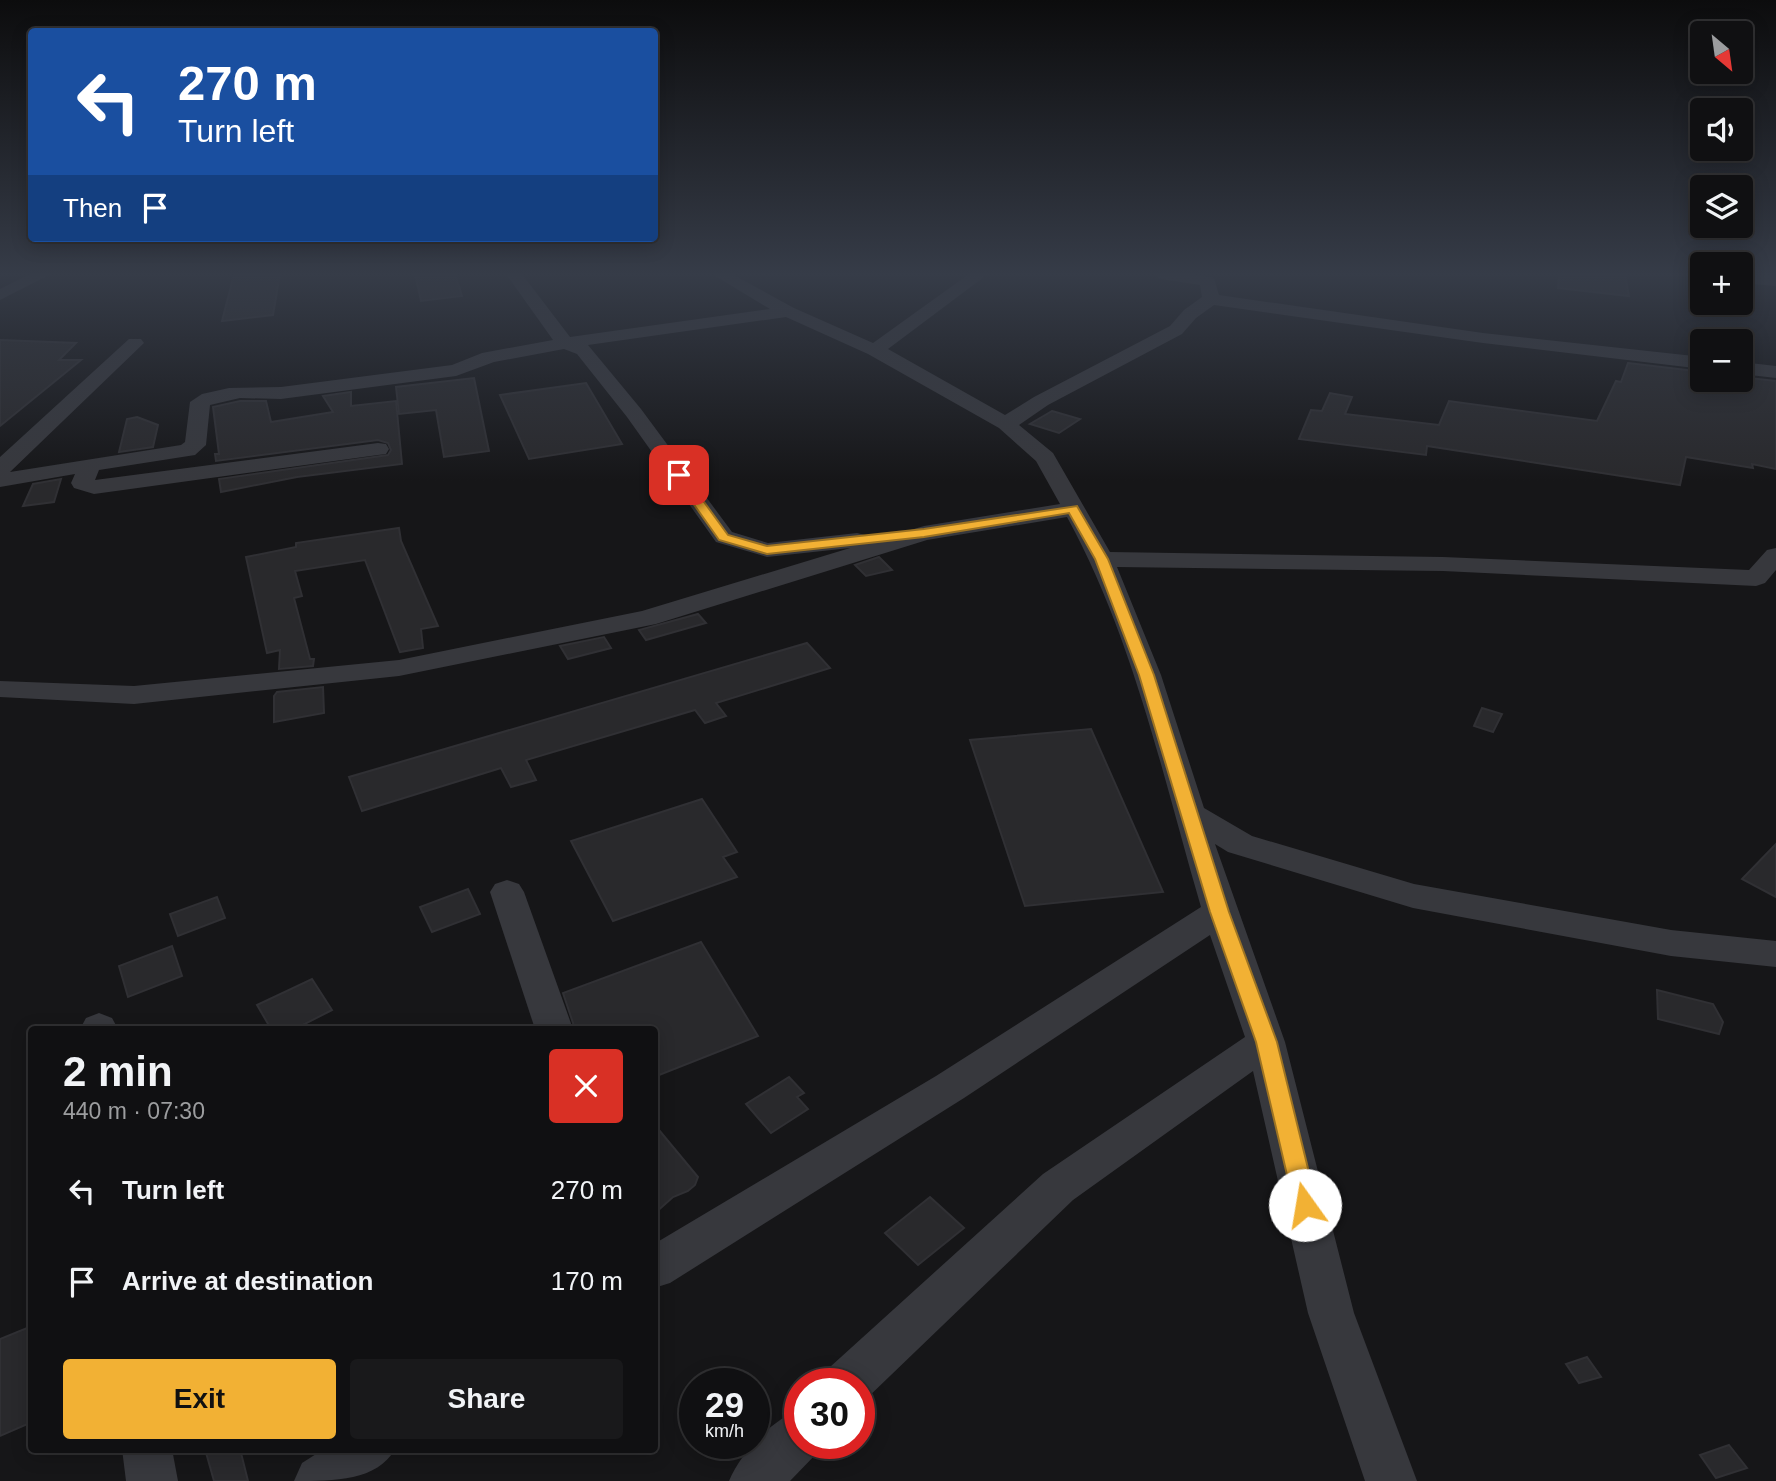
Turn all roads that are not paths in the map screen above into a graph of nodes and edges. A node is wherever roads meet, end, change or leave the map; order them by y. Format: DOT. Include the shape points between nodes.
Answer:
graph roads {
  1 [pos="565,343"];
  2 [pos="859,343"];
  3 [pos="885,343"];
  4 [pos="1151,343"];
  5 [pos="1528,343"];
  6 [pos="135,344"];
  7 [pos="875,350"];
  8 [pos="1690,362"];
  9 [pos="1753,369"];
  10 [pos="1776,372"];
  11 [pos="1006,424"];
  12 [pos="378,449"];
  13 [pos="90,466"];
  14 [pos="0,469"];
  15 [pos="0,480"];
  16 [pos="1073,509"];
  17 [pos="924,533"];
  18 [pos="1776,555"];
  19 [pos="1102,559"];
  20 [pos="0,689"];
  21 [pos="1189,813"];
  22 [pos="507,892"];
  23 [pos="1220,912"];
  24 [pos="1776,954"];
  25 [pos="553,1026"];
  26 [pos="1266,1042"];
  27 [pos="658,1266"];
  28 [pos="864,1368"];
  29 [pos="784,1451"];
  30 [pos="148,1453"];
  31 [pos="364,1453"];
  32 [pos="1389,1480"];
  33 [pos="152,1481"];
  34 [pos="320,1481"];
  35 [pos="755,1481"];
  1 -- 13 [label="street" via="489,357 456,370 281,394 266,391 208,398 200,402 195,445 187,450"];
  1 -- 17 [label="street" via="584,350 724,537 767,550"];
  2 -- 7 [label="street"];
  3 -- 7 [label="street"];
  4 -- 11 [label="street"];
  5 -- 8 [label="street"];
  6 -- 14 [label="street"];
  7 -- 11 [label="street"];
  9 -- 10 [label="street"];
  11 -- 16 [label="street" via="1045,458"];
  12 -- 13 [label="street" via="94,487 82,483"];
  13 -- 15 [label="street"];
  16 -- 17 [label="street"];
  16 -- 19 [label="street"];
  17 -- 20 [label="street" via="648,618 399,668 134,695"];
  18 -- 19 [label="street" via="1756,578 1443,564"];
  19 -- 21 [label="street" via="1147,675"];
  21 -- 23 [label="street"];
  21 -- 24 [label="street" via="1240,844 1413,897 1671,943"];
  22 -- 25 [label="street"];
  23 -- 26 [label="street"];
  23 -- 27 [label="street" via="950,1087"];
  26 -- 28 [label="street" via="1058,1187"];
  26 -- 32 [label="street" via="1331,1313"];
  29 -- 35 [label="street"];
  30 -- 33 [label="street"];
  31 -- 34 [label="street"];
}
